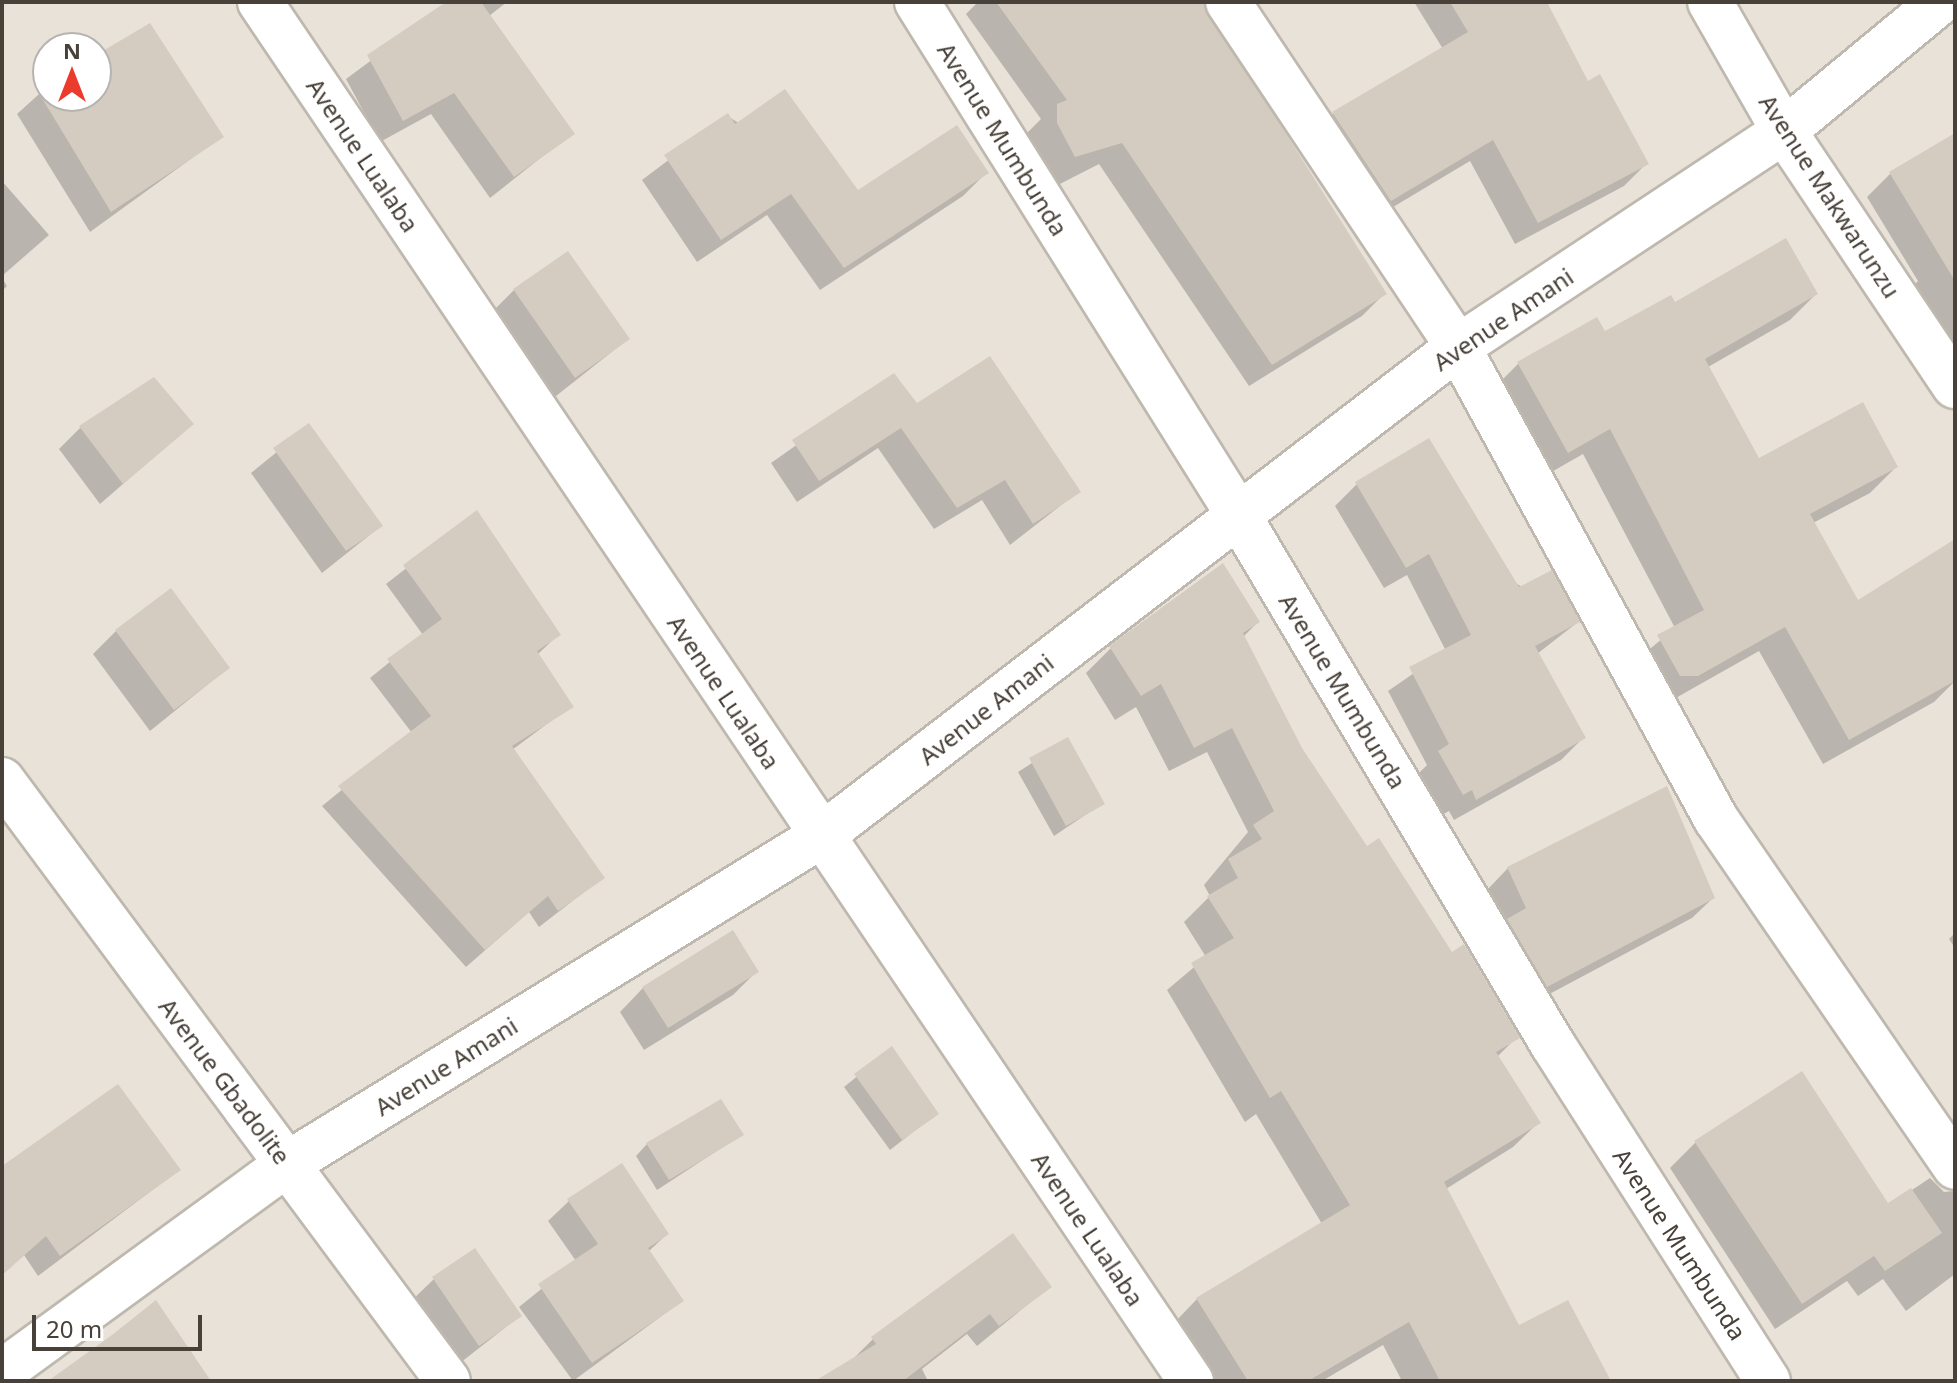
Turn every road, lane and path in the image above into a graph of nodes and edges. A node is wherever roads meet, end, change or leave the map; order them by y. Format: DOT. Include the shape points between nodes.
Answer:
graph roads {
  1 [pos="260,2"];
  2 [pos="917,2"];
  3 [pos="1228,2"];
  4 [pos="1710,2"];
  5 [pos="1940,2"];
  6 [pos="1784,131"];
  7 [pos="1458,347"];
  8 [pos="1955,386"];
  9 [pos="1237,513"];
  10 [pos="2,780"];
  11 [pos="821,836"];
  12 [pos="287,1164"];
  13 [pos="1955,1167"];
  14 [pos="2,1372"];
  15 [pos="448,1381"];
  16 [pos="1191,1381"];
  17 [pos="1768,1381"];
  1 -- 11 [label="street, Avenue Lualaba"];
  2 -- 9 [label="street, Avenue Mumbunda"];
  3 -- 7 [label="street"];
  4 -- 6 [label="street, Avenue Makwarunzu"];
  5 -- 6 [label="street, Avenue Amani"];
  6 -- 7 [label="street, Avenue Amani"];
  6 -- 8 [label="street, Avenue Makwarunzu"];
  7 -- 9 [label="street, Avenue Amani"];
  7 -- 13 [label="street" via="1716,819"];
  9 -- 11 [label="street, Avenue Amani"];
  9 -- 17 [label="street, Avenue Mumbunda" via="1553,1045"];
  10 -- 12 [label="street, Avenue Gbadolite"];
  11 -- 12 [label="street, Avenue Amani"];
  11 -- 16 [label="street, Avenue Lualaba"];
  12 -- 14 [label="street, Avenue Amani"];
  12 -- 15 [label="street, Avenue Gbadolite"];
}
